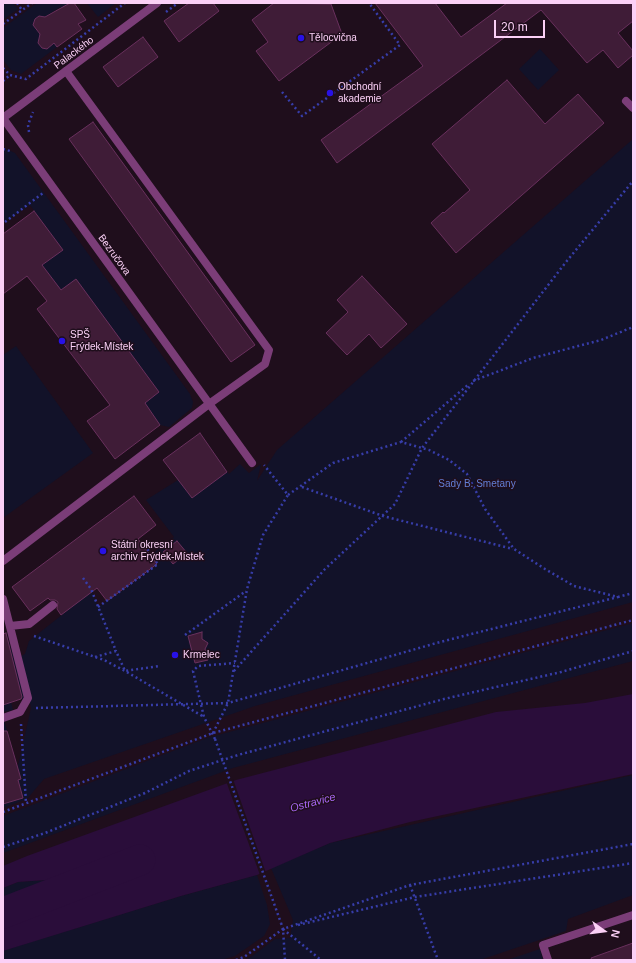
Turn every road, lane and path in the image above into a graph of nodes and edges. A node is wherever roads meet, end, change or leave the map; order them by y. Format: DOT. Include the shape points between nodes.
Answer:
graph roads {
  1 [pos="17,3"];
  2 [pos="32,3"];
  3 [pos="125,3"];
  4 [pos="157,3"];
  5 [pos="178,3"];
  6 [pos="369,3"];
  7 [pos="22,10"];
  8 [pos="160,17"];
  9 [pos="3,24"];
  10 [pos="3,68"];
  11 [pos="66,71"];
  12 [pos="10,75"];
  13 [pos="3,81"];
  14 [pos="282,92"];
  15 [pos="626,100"];
  16 [pos="38,108"];
  17 [pos="633,108"];
  18 [pos="3,118"];
  19 [pos="29,133"];
  20 [pos="633,181"];
  21 [pos="41,195"];
  22 [pos="6,222"];
  23 [pos="633,327"];
  24 [pos="473,381"];
  25 [pos="209,404"];
  26 [pos="401,442"];
  27 [pos="422,448"];
  28 [pos="255,462"];
  29 [pos="301,486"];
  30 [pos="288,495"];
  31 [pos="383,516"];
  32 [pos="146,547"];
  33 [pos="514,549"];
  34 [pos="3,561"];
  35 [pos="83,578"];
  36 [pos="247,591"];
  37 [pos="633,592"];
  38 [pos="618,597"];
  39 [pos="3,599"];
  40 [pos="53,605"];
  41 [pos="98,607"];
  42 [pos="633,620"];
  43 [pos="10,626"];
  44 [pos="185,635"];
  45 [pos="116,651"];
  46 [pos="633,651"];
  47 [pos="94,657"];
  48 [pos="236,663"];
  49 [pos="159,666"];
  50 [pos="126,671"];
  51 [pos="234,671"];
  52 [pos="200,702"];
  53 [pos="180,703"];
  54 [pos="228,703"];
  55 [pos="20,712"];
  56 [pos="204,717"];
  57 [pos="3,718"];
  58 [pos="213,733"];
  59 [pos="26,803"];
  60 [pos="3,812"];
  61 [pos="633,844"];
  62 [pos="3,847"];
  63 [pos="633,863"];
  64 [pos="410,885"];
  65 [pos="414,897"];
  66 [pos="633,915"];
  67 [pos="283,929"];
  68 [pos="236,960"];
  69 [pos="285,960"];
  70 [pos="321,960"];
  71 [pos="438,960"];
  72 [pos="548,960"];
  1 -- 7 [label="path"];
  2 -- 7 [label="path"];
  3 -- 12 [label="path" via="26,79"];
  4 -- 11 [label="street, Palackého"];
  5 -- 8 [label="path"];
  6 -- 14 [label="path" via="400,45 302,116"];
  7 -- 9 [label="path"];
  10 -- 12 [label="path"];
  11 -- 18 [label="street, Palackého"];
  11 -- 25 [label="street" via="269,350 264,364"];
  12 -- 13 [label="path"];
  15 -- 17 [label="street"];
  16 -- 19 [label="path" via="33,112 28,125"];
  18 -- 25 [label="street, Bezručova"];
  20 -- 24 [label="path"];
  21 -- 22 [label="path"];
  23 -- 24 [label="path" via="601,340 533,358"];
  24 -- 26 [label="path"];
  24 -- 27 [label="path"];
  25 -- 28 [label="street, Bezručova"];
  25 -- 34 [label="street"];
  26 -- 27 [label="path"];
  26 -- 29 [label="path" via="333,463"];
  27 -- 31 [label="path" via="395,504"];
  27 -- 33 [label="path" via="449,460 467,474 485,509"];
  28 -- 30 [label="path" via="269,469"];
  29 -- 30 [label="path"];
  29 -- 31 [label="path"];
  30 -- 36 [label="path" via="263,535"];
  31 -- 33 [label="path"];
  31 -- 51 [label="path" via="325,569"];
  32 -- 41 [label="path" via="158,564"];
  33 -- 38 [label="path" via="574,586"];
  35 -- 41 [label="path" via="91,589"];
  36 -- 44 [label="path"];
  36 -- 48 [label="path"];
  37 -- 38 [label="path"];
  38 -- 54 [label="path" via="440,642"];
  39 -- 43 [label="street"];
  40 -- 43 [label="street" via="29,624"];
  41 -- 45 [label="path"];
  42 -- 58 [label="path"];
  43 -- 47 [label="path"];
  43 -- 55 [label="street" via="28,698"];
  45 -- 47 [label="path"];
  45 -- 50 [label="path"];
  46 -- 62 [label="path" via="231,757 189,771 45,833"];
  47 -- 50 [label="path"];
  48 -- 51 [label="path"];
  48 -- 52 [label="path" via="198,666 193,671"];
  49 -- 50 [label="path"];
  50 -- 53 [label="path"];
  51 -- 54 [label="path"];
  52 -- 53 [label="path"];
  52 -- 54 [label="path"];
  52 -- 56 [label="path"];
  53 -- 55 [label="path" via="30,708"];
  53 -- 56 [label="path"];
  54 -- 58 [label="path"];
  55 -- 57 [label="street"];
  55 -- 59 [label="path"];
  56 -- 58 [label="path"];
  58 -- 59 [label="path"];
  58 -- 67 [label="path, bridge"];
  59 -- 60 [label="path"];
  61 -- 64 [label="path"];
  63 -- 65 [label="path"];
  64 -- 65 [label="path"];
  64 -- 67 [label="path"];
  65 -- 67 [label="path"];
  65 -- 71 [label="path"];
  66 -- 72 [label="street" via="543,945"];
  67 -- 68 [label="path"];
  67 -- 69 [label="path"];
  67 -- 70 [label="path"];
}
